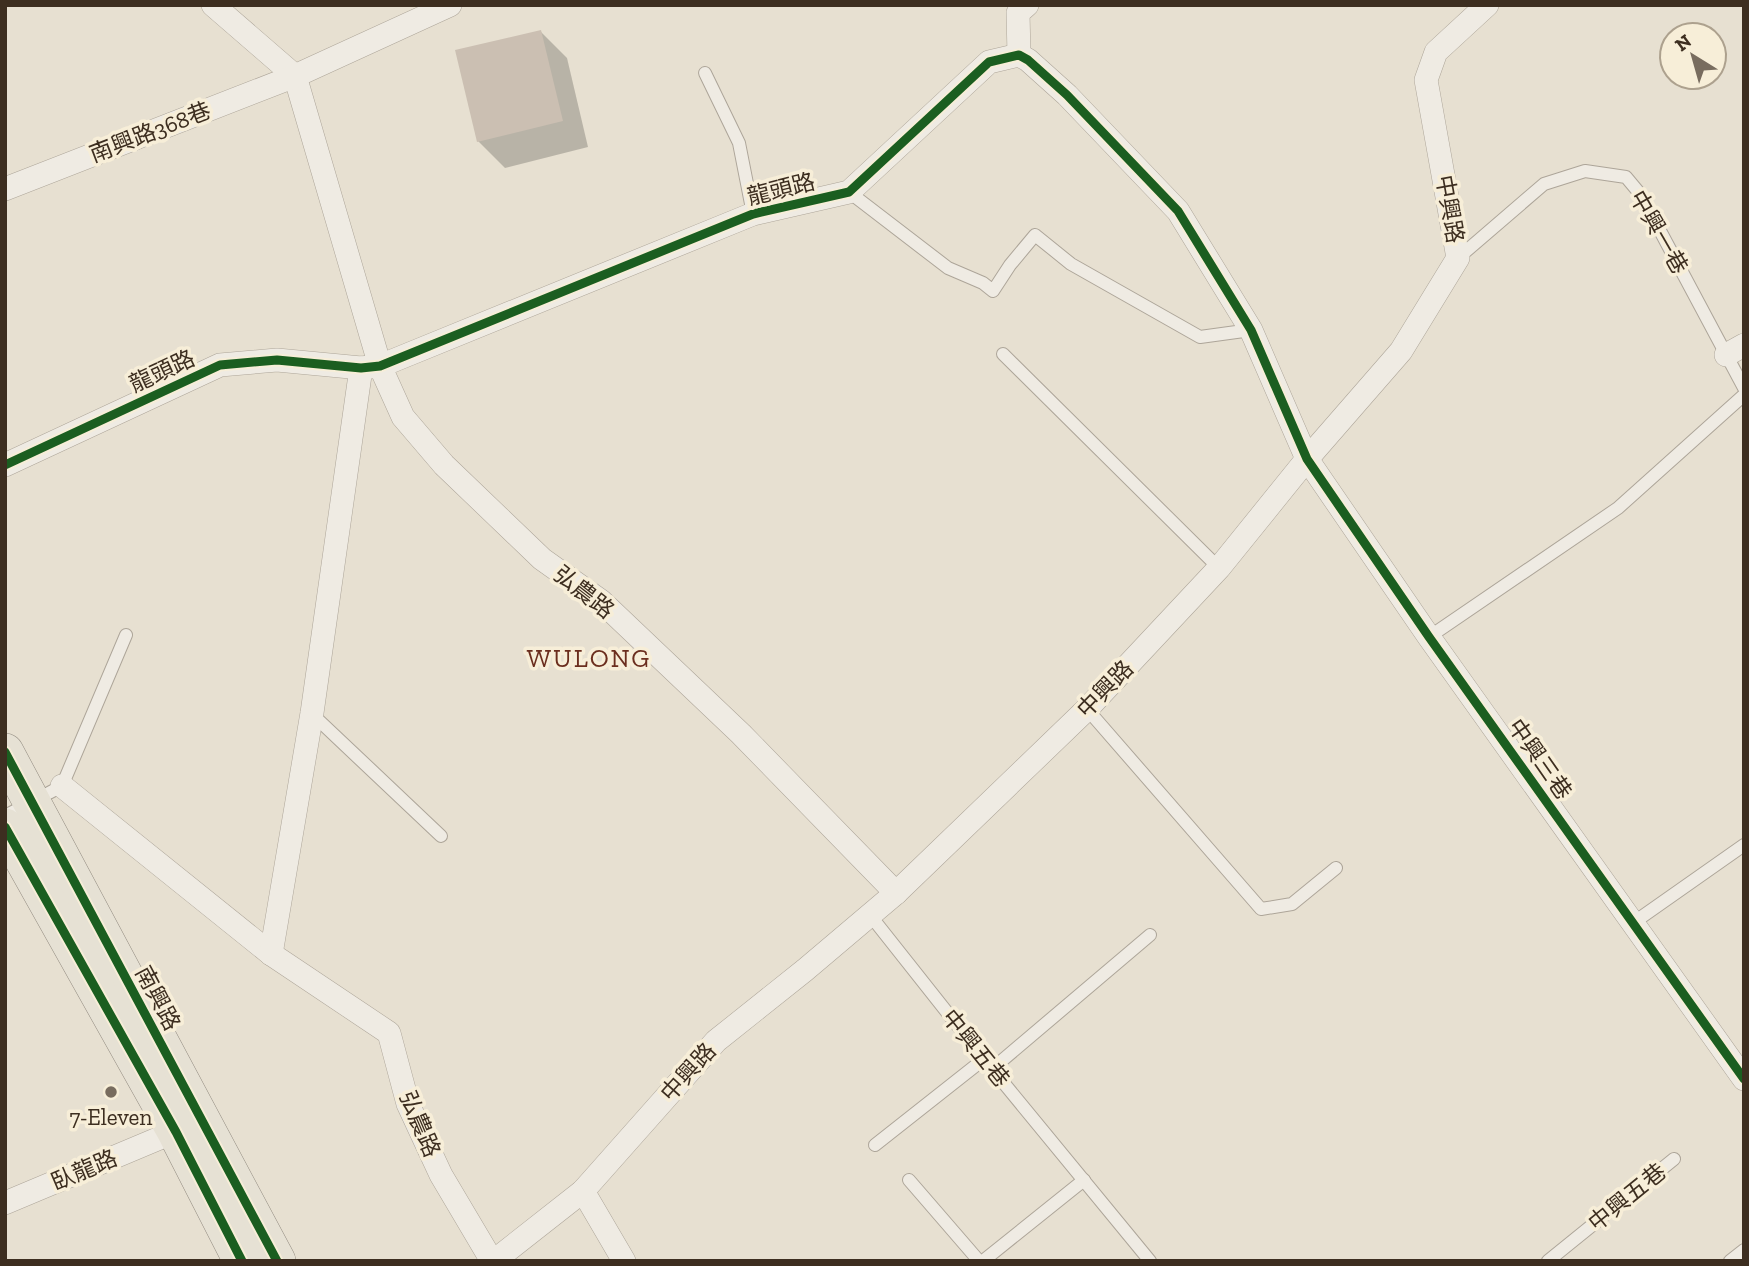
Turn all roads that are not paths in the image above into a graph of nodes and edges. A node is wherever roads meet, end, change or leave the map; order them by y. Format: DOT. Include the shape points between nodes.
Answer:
graph roads {
  1 [pos="213,5"];
  2 [pos="450,5"];
  3 [pos="1027,5"];
  4 [pos="1487,5"];
  5 [pos="1019,55"];
  6 [pos="705,73"];
  7 [pos="295,76"];
  8 [pos="5,189"];
  9 [pos="849,192"];
  10 [pos="753,214"];
  11 [pos="1458,258"];
  12 [pos="1251,330"];
  13 [pos="1735,350"];
  14 [pos="1003,354"];
  15 [pos="371,367"];
  16 [pos="1744,388"];
  17 [pos="1744,395"];
  18 [pos="1307,459"];
  19 [pos="5,465"];
  20 [pos="1219,568"];
  21 [pos="126,635"];
  22 [pos="1429,637"];
  23 [pos="1087,709"];
  24 [pos="312,713"];
  25 [pos="5,752"];
  26 [pos="33,801"];
  27 [pos="5,827"];
  28 [pos="441,836"];
  29 [pos="1744,845"];
  30 [pos="1336,868"];
  31 [pos="897,893"];
  32 [pos="870,915"];
  33 [pos="1633,923"];
  34 [pos="1150,935"];
  35 [pos="271,954"];
  36 [pos="988,1064"];
  37 [pos="1744,1079"];
  38 [pos="189,1126"];
  39 [pos="874,1145"];
  40 [pos="1674,1160"];
  41 [pos="909,1180"];
  42 [pos="1084,1180"];
  43 [pos="583,1191"];
  44 [pos="5,1203"];
  45 [pos="1744,1250"];
  46 [pos="242,1261"];
  47 [pos="277,1261"];
  48 [pos="493,1261"];
  49 [pos="624,1261"];
  50 [pos="981,1261"];
  51 [pos="1150,1261"];
  52 [pos="1548,1261"];
  53 [pos="1730,1261"];
  1 -- 7 [label="street"];
  2 -- 7 [label="street, 南興路368巷"];
  3 -- 5 [label="street" via="1018,13"];
  4 -- 11 [label="street, 中興路" via="1436,52 1426,80"];
  5 -- 9 [label="street, 龍頭路" via="989,62"];
  5 -- 12 [label="street" via="1067,95 1178,211"];
  6 -- 10 [label="lane" via="739,143"];
  7 -- 8 [label="street, 南興路368巷"];
  7 -- 15 [label="street"];
  9 -- 10 [label="street, 龍頭路"];
  9 -- 12 [label="lane" via="948,268 993,291 1035,235 1071,264 1200,337"];
  10 -- 15 [label="street, 龍頭路"];
  11 -- 13 [label="lane, 中興一巷" via="1545,184 1585,172 1626,177"];
  11 -- 18 [label="street, 中興路" via="1401,351"];
  12 -- 18 [label="street"];
  13 -- 16 [label="lane, 中興一巷"];
  14 -- 20 [label="lane"];
  15 -- 19 [label="street, 龍頭路" via="277,360 220,366"];
  15 -- 24 [label="street"];
  15 -- 31 [label="street, 弘農路" via="403,417 444,465 542,559 601,601 671,667"];
  17 -- 22 [label="lane" via="1618,508"];
  18 -- 20 [label="street, 中興路"];
  18 -- 22 [label="street, 中興三巷"];
  20 -- 23 [label="street, 中興路"];
  21 -- 26 [label="lane"];
  22 -- 33 [label="street, 中興三巷"];
  23 -- 30 [label="lane" via="1261,909 1292,904"];
  23 -- 31 [label="street, 中興路"];
  24 -- 28 [label="lane"];
  24 -- 35 [label="street"];
  25 -- 26 [label="main road, 南興路"];
  26 -- 35 [label="street, 弘農路"];
  26 -- 38 [label="main road, 南興路"];
  27 -- 38 [label="main road, 南興路"];
  29 -- 33 [label="lane"];
  31 -- 32 [label="street, 中興路"];
  32 -- 36 [label="lane, 中興五巷"];
  32 -- 43 [label="street, 中興路" via="716,1041"];
  33 -- 37 [label="street, 中興三巷"];
  34 -- 36 [label="lane"];
  35 -- 48 [label="street, 弘農路" via="389,1033 408,1104 442,1175"];
  36 -- 39 [label="lane"];
  36 -- 42 [label="lane, 中興五巷"];
  38 -- 44 [label="street, 臥龍路"];
  38 -- 46 [label="main road, 南興路"];
  38 -- 47 [label="main road, 南興路"];
  40 -- 52 [label="lane, 中興五巷"];
  41 -- 50 [label="lane"];
  42 -- 50 [label="lane"];
  42 -- 51 [label="lane, 中興五巷"];
  43 -- 48 [label="street, 中興路"];
  43 -- 49 [label="street"];
  45 -- 53 [label="lane"];
}
